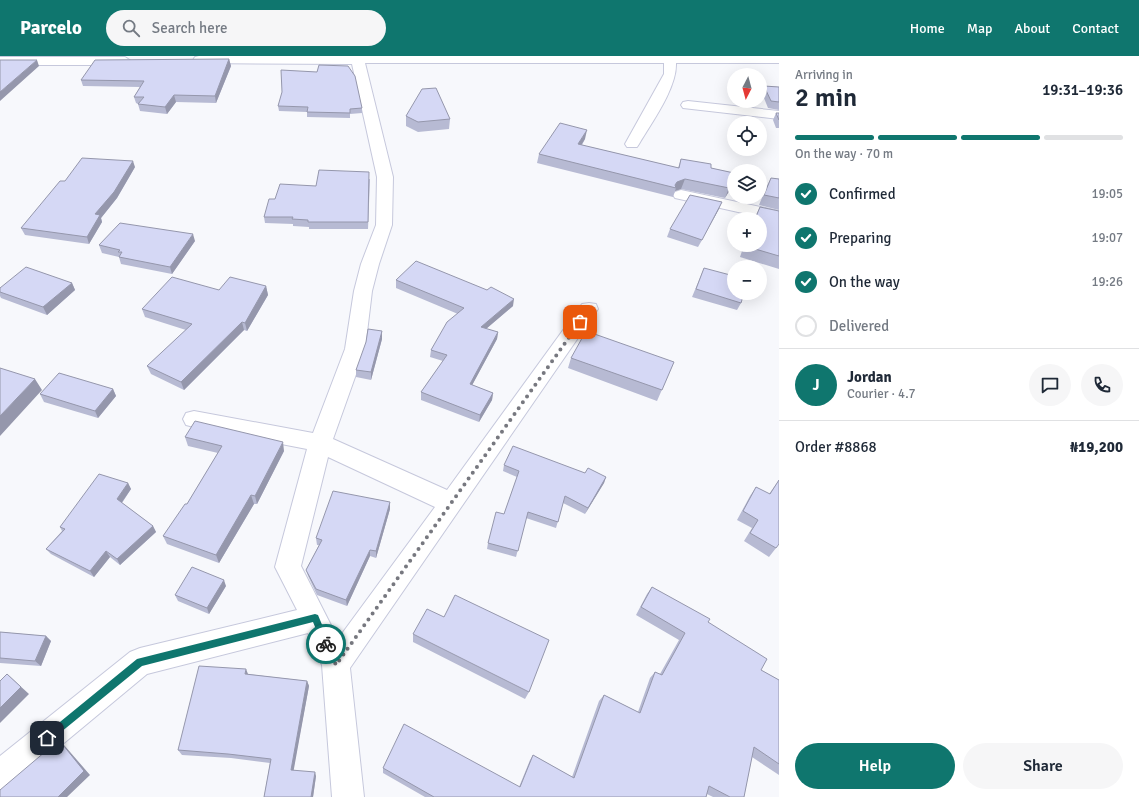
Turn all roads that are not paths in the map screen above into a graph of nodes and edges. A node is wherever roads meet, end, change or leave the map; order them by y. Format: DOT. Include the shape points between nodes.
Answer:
graph roads {
  1 [pos="350,58"];
  2 [pos="408,58"];
  3 [pos="670,58"];
  4 [pos="779,59"];
  5 [pos="134,60"];
  6 [pos="189,60"];
  7 [pos="0,61"];
  8 [pos="688,105"];
  9 [pos="779,115"];
  10 [pos="632,144"];
  11 [pos="681,195"];
  12 [pos="779,216"];
  13 [pos="589,309"];
  14 [pos="194,419"];
  15 [pos="320,444"];
  16 [pos="451,503"];
  17 [pos="315,618"];
  18 [pos="336,665"];
  19 [pos="0,776"];
  20 [pos="348,797"];
  1 -- 2 [label="street"];
  1 -- 6 [label="street"];
  1 -- 15 [label="street" via="385,177 384,225 362,291 355,349"];
  2 -- 3 [label="street"];
  3 -- 4 [label="street"];
  3 -- 10 [label="street" via="670,74"];
  5 -- 7 [label="street"];
  8 -- 9 [label="street"];
  11 -- 12 [label="street"];
  13 -- 16 [label="street"];
  14 -- 15 [label="street"];
  15 -- 16 [label="street"];
  15 -- 17 [label="street" via="288,568"];
  16 -- 18 [label="street"];
  17 -- 18 [label="street"];
  17 -- 19 [label="street" via="140,662"];
  18 -- 20 [label="street"];
}
